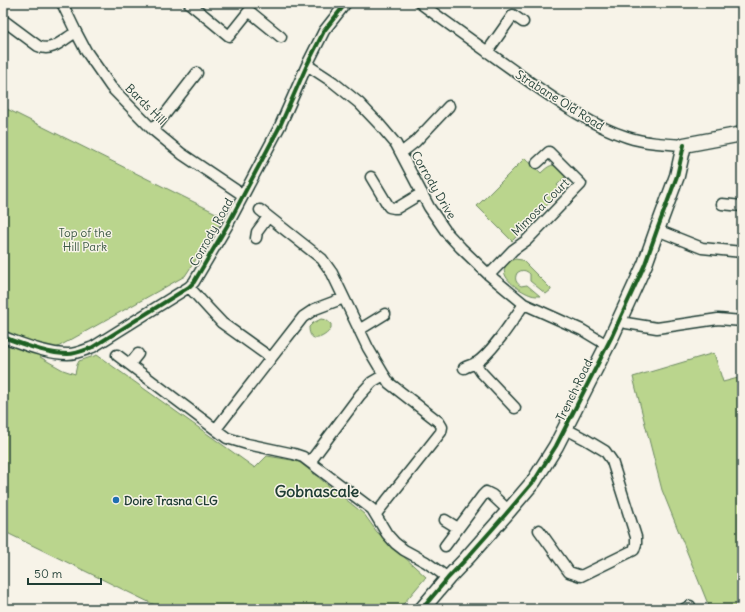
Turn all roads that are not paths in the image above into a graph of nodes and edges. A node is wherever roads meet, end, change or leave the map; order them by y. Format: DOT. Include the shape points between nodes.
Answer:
graph roads {
  1 [pos="62,3"];
  2 [pos="188,3"];
  3 [pos="346,3"];
  4 [pos="420,3"];
  5 [pos="3,20"];
  6 [pos="523,22"];
  7 [pos="76,32"];
  8 [pos="281,37"];
  9 [pos="487,52"];
  10 [pos="307,65"];
  11 [pos="197,73"];
  12 [pos="449,106"];
  13 [pos="153,130"];
  14 [pos="742,134"];
  15 [pos="684,145"];
  16 [pos="401,153"];
  17 [pos="537,163"];
  18 [pos="371,177"];
  19 [pos="422,193"];
  20 [pos="243,195"];
  21 [pos="722,204"];
  22 [pos="742,206"];
  23 [pos="260,210"];
  24 [pos="268,217"];
  25 [pos="657,230"];
  26 [pos="256,238"];
  27 [pos="742,252"];
  28 [pos="489,275"];
  29 [pos="189,287"];
  30 [pos="344,298"];
  31 [pos="524,304"];
  32 [pos="385,314"];
  33 [pos="619,319"];
  34 [pos="742,321"];
  35 [pos="359,330"];
  36 [pos="3,337"];
  37 [pos="607,345"];
  38 [pos="138,354"];
  39 [pos="117,355"];
  40 [pos="271,358"];
  41 [pos="475,363"];
  42 [pos="130,364"];
  43 [pos="464,368"];
  44 [pos="384,375"];
  45 [pos="515,408"];
  46 [pos="216,429"];
  47 [pos="566,429"];
  48 [pos="310,462"];
  49 [pos="509,511"];
  50 [pos="376,514"];
  51 [pos="445,520"];
  52 [pos="458,528"];
  53 [pos="539,530"];
  54 [pos="445,546"];
  55 [pos="448,578"];
  56 [pos="422,609"];
  1 -- 7 [label="street, Bards Hill"];
  2 -- 8 [label="street" via="229,36 249,11"];
  3 -- 10 [label="street, Corrody Road" via="324,31"];
  4 -- 9 [label="street, Strabane Old Road"];
  5 -- 7 [label="street" via="42,48 55,46"];
  6 -- 9 [label="street" via="513,15"];
  7 -- 13 [label="street, Bards Hill" via="111,86"];
  9 -- 15 [label="street, Strabane Old Road" via="594,123 628,138"];
  10 -- 16 [label="street, Corrody Drive" via="359,103"];
  10 -- 20 [label="street, Corrody Road" via="280,126"];
  11 -- 13 [label="street"];
  12 -- 16 [label="street"];
  13 -- 20 [label="street, Bards Hill" via="182,154"];
  14 -- 15 [label="street, Strabane Old Road"];
  15 -- 25 [label="street, Trench Road" via="677,176"];
  16 -- 19 [label="street, Corrody Drive"];
  17 -- 28 [label="street, Mimosa Court" via="549,152 581,184"];
  18 -- 19 [label="street" via="389,207 397,208"];
  19 -- 28 [label="street, Corrody Drive" via="447,233"];
  20 -- 29 [label="street, Corrody Road"];
  21 -- 22 [label="street"];
  23 -- 24 [label="street"];
  24 -- 26 [label="street" via="257,232"];
  24 -- 30 [label="street" via="322,259"];
  25 -- 27 [label="street" via="702,248"];
  25 -- 33 [label="street, Trench Road" via="645,264"];
  28 -- 31 [label="street, Corrody Drive"];
  29 -- 36 [label="street, Corrody Road" via="81,352 68,354 47,351"];
  29 -- 40 [label="street" via="222,323"];
  30 -- 35 [label="street"];
  30 -- 40 [label="street" via="303,316"];
  31 -- 37 [label="street, Corrody Drive" via="582,330"];
  31 -- 41 [label="street" via="493,347"];
  32 -- 35 [label="street"];
  33 -- 34 [label="street" via="626,323 657,328 718,319"];
  33 -- 37 [label="street, Trench Road"];
  35 -- 44 [label="street"];
  37 -- 47 [label="street, Trench Road"];
  38 -- 42 [label="street"];
  39 -- 42 [label="street"];
  40 -- 46 [label="street"];
  41 -- 43 [label="street"];
  41 -- 45 [label="street"];
  42 -- 46 [label="street"];
  44 -- 48 [label="street" via="372,382 360,395"];
  44 -- 50 [label="street" via="389,383 442,427 441,432"];
  46 -- 48 [label="street" via="227,438 294,454"];
  47 -- 49 [label="street, Trench Road" via="534,481"];
  47 -- 53 [label="street" via="605,451 612,461 636,544 634,550 581,576 569,572"];
  48 -- 50 [label="street"];
  49 -- 52 [label="street" via="492,494 486,492"];
  49 -- 55 [label="street, Trench Road"];
  50 -- 55 [label="street" via="395,543"];
  51 -- 52 [label="street"];
  52 -- 54 [label="street"];
  55 -- 56 [label="street, Trench Road"];
}
